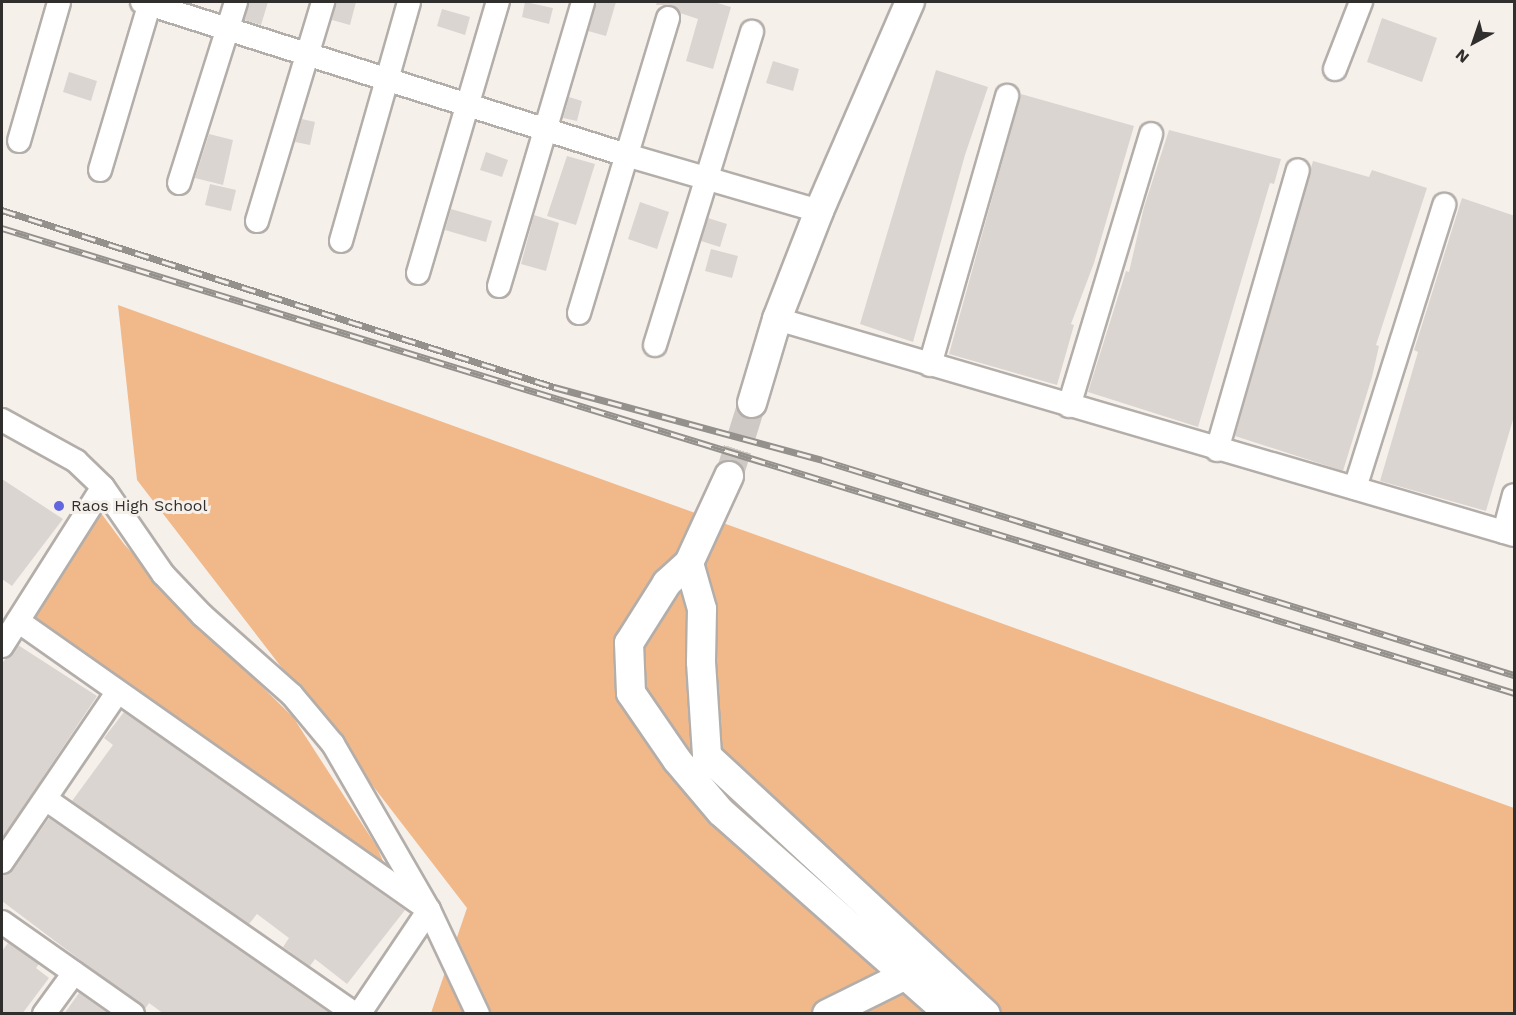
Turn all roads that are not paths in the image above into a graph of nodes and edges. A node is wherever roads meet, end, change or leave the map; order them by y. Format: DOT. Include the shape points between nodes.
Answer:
graph roads {
  1 [pos="59,2"];
  2 [pos="147,2"];
  3 [pos="236,2"];
  4 [pos="323,2"];
  5 [pos="409,2"];
  6 [pos="498,2"];
  7 [pos="583,2"];
  8 [pos="910,2"];
  9 [pos="1360,2"];
  10 [pos="668,18"];
  11 [pos="227,29"];
  12 [pos="753,32"];
  13 [pos="308,54"];
  14 [pos="1335,69"];
  15 [pos="386,80"];
  16 [pos="1007,96"];
  17 [pos="466,105"];
  18 [pos="544,129"];
  19 [pos="1151,134"];
  20 [pos="20,141"];
  21 [pos="626,155"];
  22 [pos="100,170"];
  23 [pos="1298,170"];
  24 [pos="705,179"];
  25 [pos="179,183"];
  26 [pos="1444,205"];
  27 [pos="819,211"];
  28 [pos="257,221"];
  29 [pos="341,241"];
  30 [pos="418,273"];
  31 [pos="499,286"];
  32 [pos="579,313"];
  33 [pos="777,319"];
  34 [pos="655,345"];
  35 [pos="930,365"];
  36 [pos="752,403"];
  37 [pos="1069,406"];
  38 [pos="2,421"];
  39 [pos="1217,450"];
  40 [pos="729,476"];
  41 [pos="103,487"];
  42 [pos="1355,488"];
  43 [pos="1515,495"];
  44 [pos="1509,533"];
  45 [pos="689,563"];
  46 [pos="18,621"];
  47 [pos="2,646"];
  48 [pos="117,693"];
  49 [pos="707,756"];
  50 [pos="677,760"];
  51 [pos="47,800"];
  52 [pos="2,862"];
  53 [pos="429,910"];
  54 [pos="2,922"];
  55 [pos="918,970"];
  56 [pos="74,973"];
  57 [pos="44,1014"];
  58 [pos="133,1014"];
  59 [pos="357,1014"];
  60 [pos="478,1014"];
  61 [pos="827,1014"];
  62 [pos="949,1014"];
  63 [pos="986,1014"];
  1 -- 20 [label="street"];
  2 -- 11 [label="street"];
  2 -- 22 [label="street"];
  3 -- 11 [label="street"];
  4 -- 13 [label="street"];
  5 -- 15 [label="street"];
  6 -- 17 [label="street"];
  7 -- 18 [label="street"];
  8 -- 27 [label="street"];
  9 -- 14 [label="street"];
  10 -- 21 [label="street"];
  11 -- 13 [label="street"];
  11 -- 25 [label="street"];
  12 -- 24 [label="street"];
  13 -- 15 [label="street"];
  13 -- 28 [label="street"];
  15 -- 17 [label="street"];
  15 -- 29 [label="street"];
  16 -- 35 [label="street"];
  17 -- 18 [label="street"];
  17 -- 30 [label="street"];
  18 -- 21 [label="street"];
  18 -- 31 [label="street"];
  19 -- 37 [label="street"];
  21 -- 24 [label="street"];
  21 -- 32 [label="street"];
  23 -- 39 [label="street"];
  24 -- 27 [label="street"];
  24 -- 34 [label="street"];
  26 -- 42 [label="street"];
  27 -- 33 [label="street"];
  33 -- 35 [label="street"];
  33 -- 36 [label="street"];
  35 -- 37 [label="street"];
  37 -- 39 [label="street"];
  38 -- 41 [label="street" via="76,461"];
  39 -- 42 [label="street"];
  40 -- 45 [label="street"];
  41 -- 46 [label="street"];
  41 -- 53 [label="street" via="163,574 313,717 333,744"];
  42 -- 44 [label="street"];
  43 -- 44 [label="street"];
  45 -- 49 [label="street" via="702,609"];
  45 -- 50 [label="street" via="667,583 646,614 629,643 627,665 631,693"];
  46 -- 47 [label="street"];
  46 -- 48 [label="street"];
  48 -- 51 [label="street"];
  48 -- 53 [label="street"];
  49 -- 50 [label="street"];
  49 -- 55 [label="street"];
  50 -- 55 [label="street" via="721,812"];
  51 -- 52 [label="street"];
  51 -- 59 [label="street"];
  53 -- 59 [label="street"];
  53 -- 60 [label="street"];
  54 -- 56 [label="street"];
  55 -- 61 [label="street"];
  55 -- 62 [label="street"];
  55 -- 63 [label="street"];
  56 -- 57 [label="street"];
  56 -- 58 [label="street"];
}
